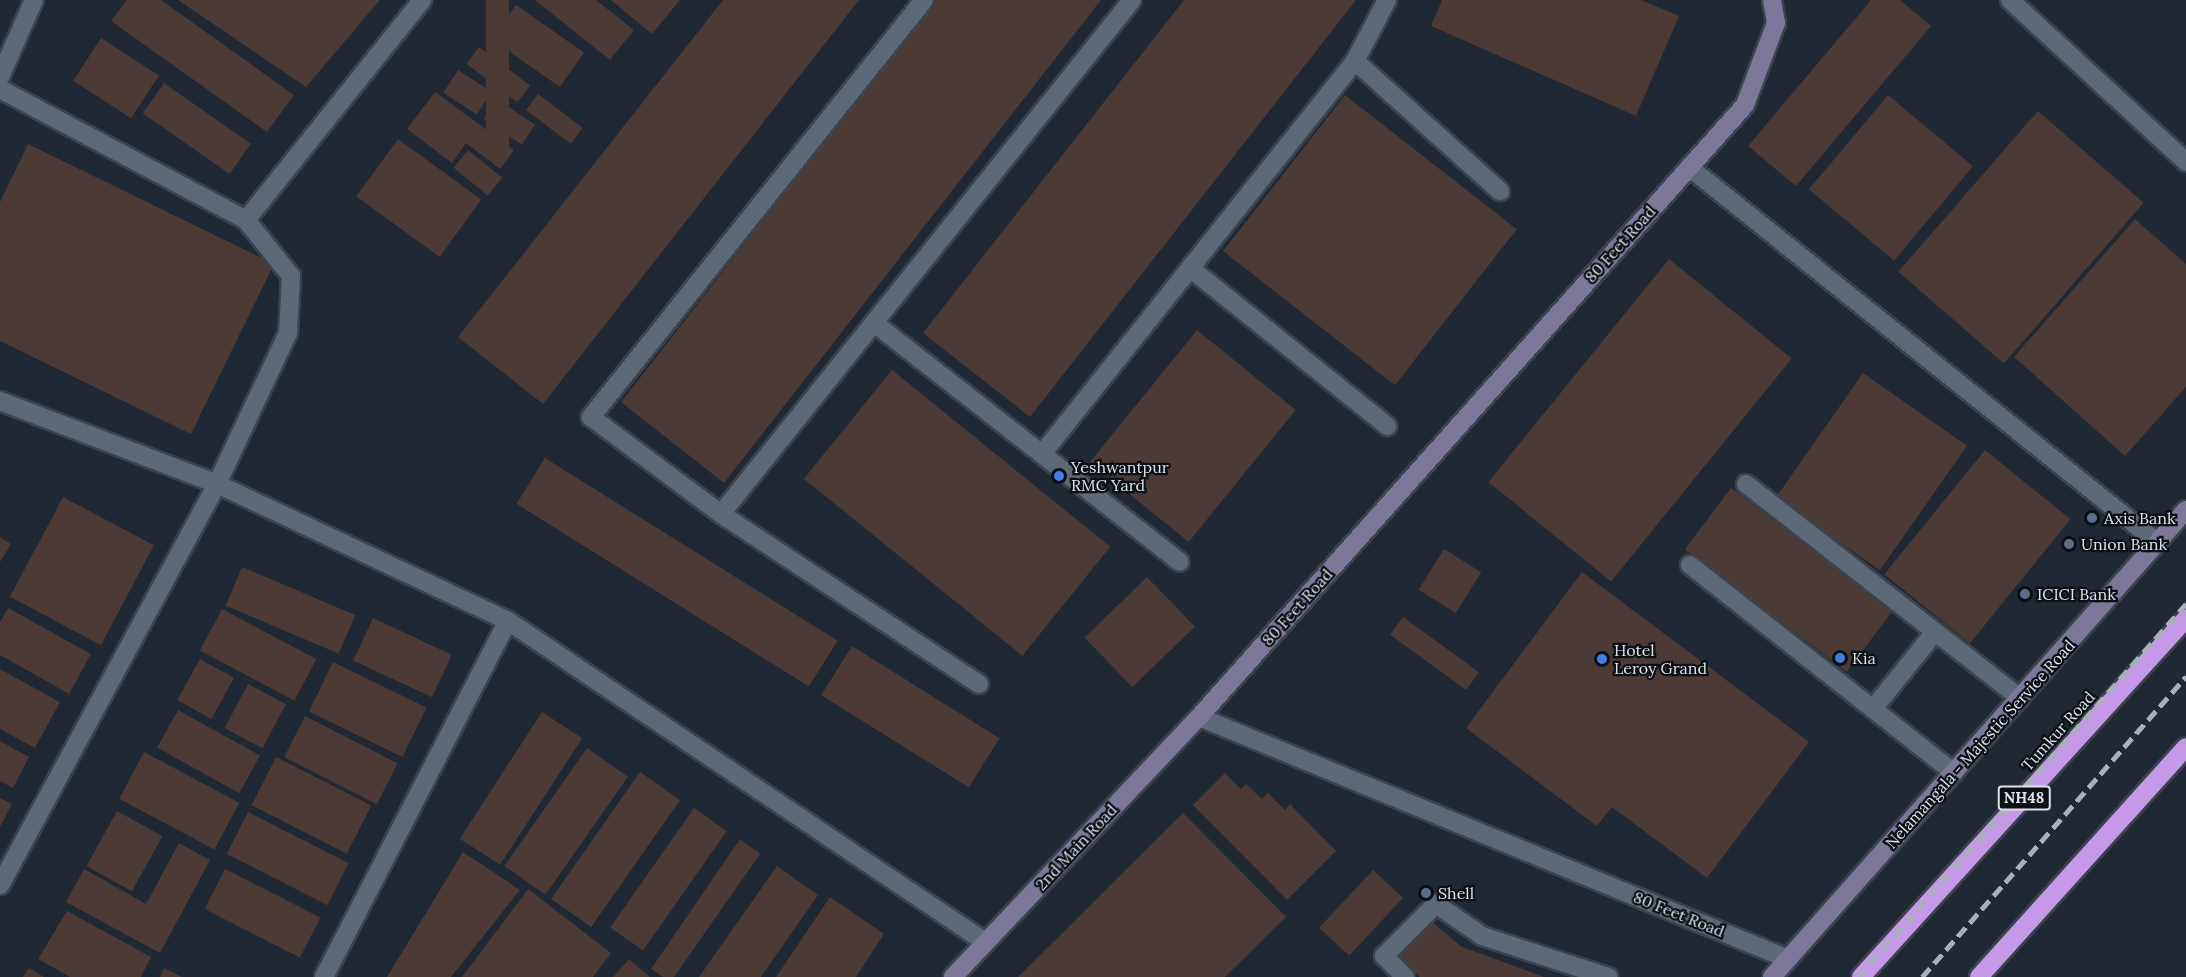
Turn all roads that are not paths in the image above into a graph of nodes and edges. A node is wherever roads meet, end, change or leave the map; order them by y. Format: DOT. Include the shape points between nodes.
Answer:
graph roads {
  1 [pos="34,0"];
  2 [pos="422,0"];
  3 [pos="924,0"];
  4 [pos="1132,0"];
  5 [pos="1387,0"];
  6 [pos="1772,0"];
  7 [pos="2010,0"];
  8 [pos="1355,61"];
  9 [pos="0,77"];
  10 [pos="0,89"];
  11 [pos="2186,162"];
  12 [pos="1689,167"];
  13 [pos="1500,191"];
  14 [pos="246,220"];
  15 [pos="1190,268"];
  16 [pos="874,323"];
  17 [pos="0,400"];
  18 [pos="1387,426"];
  19 [pos="1042,454"];
  20 [pos="218,484"];
  21 [pos="1746,484"];
  22 [pos="2186,510"];
  23 [pos="721,514"];
  24 [pos="2158,543"];
  25 [pos="1180,562"];
  26 [pos="1690,565"];
  27 [pos="2186,618"];
  28 [pos="508,621"];
  29 [pos="1935,632"];
  30 [pos="979,684"];
  31 [pos="2020,698"];
  32 [pos="1873,709"];
  33 [pos="1199,717"];
  34 [pos="2186,747"];
  35 [pos="1954,773"];
  36 [pos="0,885"];
  37 [pos="986,942"];
  38 [pos="1788,959"];
  39 [pos="1983,975"];
  40 [pos="324,977"];
  41 [pos="953,977"];
  42 [pos="1405,977"];
  43 [pos="1608,977"];
  44 [pos="1772,977"];
  45 [pos="1861,977"];
  1 -- 9 [label="street"];
  2 -- 14 [label="street"];
  3 -- 23 [label="street" via="591,417"];
  4 -- 16 [label="street"];
  5 -- 8 [label="street"];
  6 -- 12 [label="street, 80 Feet Road" via="1776,23 1745,105"];
  7 -- 11 [label="street"];
  8 -- 13 [label="street"];
  8 -- 15 [label="street"];
  10 -- 14 [label="street"];
  12 -- 24 [label="street"];
  12 -- 33 [label="street, 80 Feet Road"];
  14 -- 20 [label="street" via="291,276 288,333"];
  15 -- 18 [label="street"];
  15 -- 19 [label="street"];
  16 -- 19 [label="street"];
  16 -- 23 [label="street"];
  17 -- 20 [label="street"];
  19 -- 25 [label="street"];
  20 -- 28 [label="street"];
  20 -- 36 [label="street"];
  21 -- 29 [label="street"];
  22 -- 24 [label="street, Nelamangala - Majestic Service Road"];
  23 -- 30 [label="street"];
  24 -- 31 [label="street, Nelamangala - Majestic Service Road"];
  26 -- 32 [label="street"];
  27 -- 45 [label="highway, Tumkur Road / NH48"];
  28 -- 37 [label="street"];
  28 -- 40 [label="street"];
  29 -- 31 [label="street"];
  29 -- 32 [label="street"];
  31 -- 35 [label="street, Nelamangala - Majestic Service Road"];
  32 -- 35 [label="street"];
  33 -- 37 [label="street, 2nd Main Road"];
  33 -- 38 [label="street, 80 Feet Road"];
  34 -- 39 [label="highway"];
  35 -- 38 [label="street, Nelamangala - Majestic Service Road"];
  37 -- 41 [label="street, 2nd Main Road"];
  38 -- 44 [label="street, Nelamangala - Majestic Service Road"];
  42 -- 43 [label="street" via="1384,956 1436,904 1482,936"];
}
